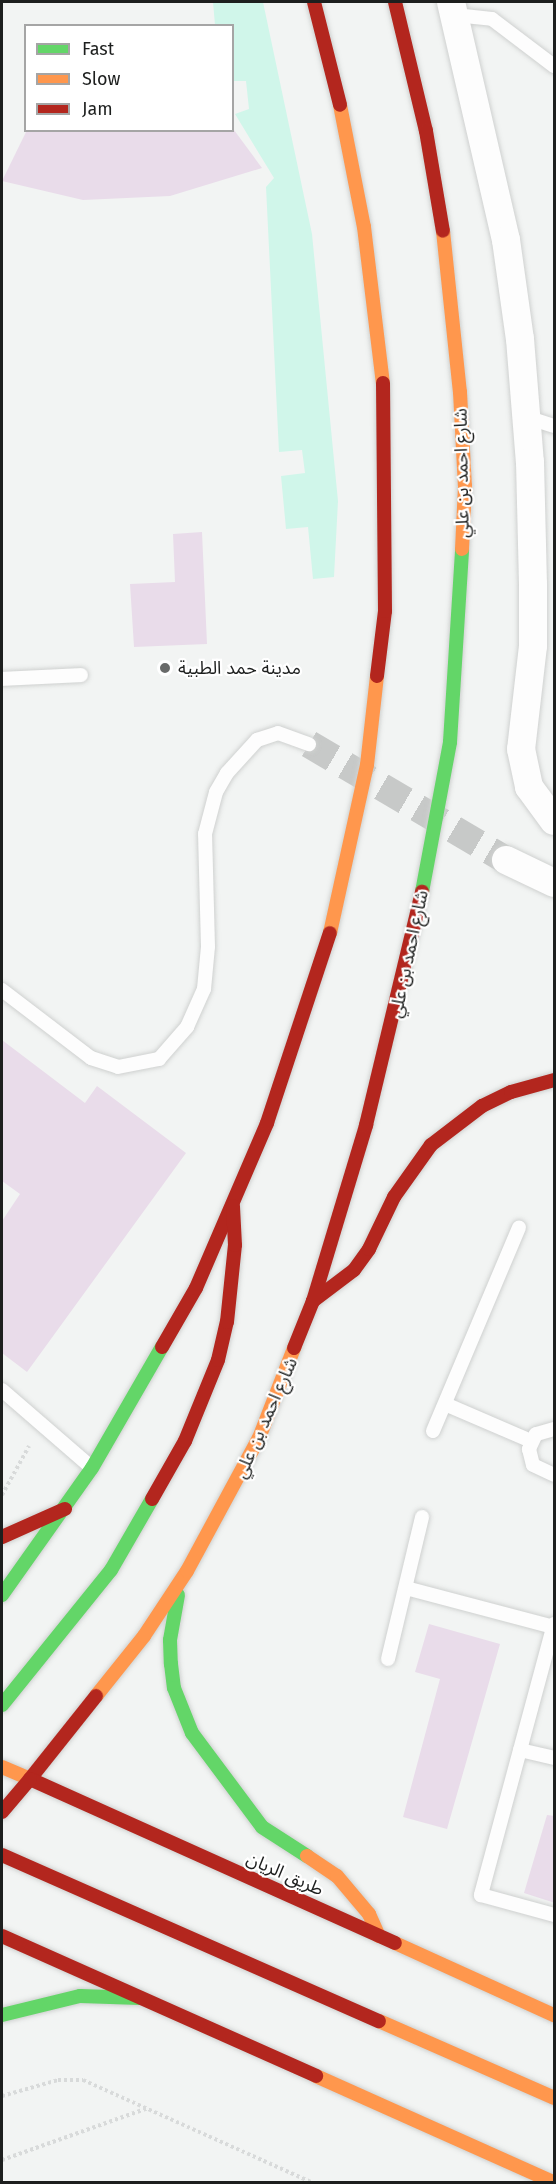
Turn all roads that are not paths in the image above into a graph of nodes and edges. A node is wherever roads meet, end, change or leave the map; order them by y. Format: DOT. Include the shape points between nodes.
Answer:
graph roads {
  1 [pos="314,2"];
  2 [pos="395,2"];
  3 [pos="453,8"];
  4 [pos="555,66"];
  5 [pos="526,417"];
  6 [pos="555,426"];
  7 [pos="81,675"];
  8 [pos="2,679"];
  9 [pos="309,744"];
  10 [pos="555,821"];
  11 [pos="506,860"];
  12 [pos="555,883"];
  13 [pos="2,990"];
  14 [pos="555,1080"];
  15 [pos="233,1206"];
  16 [pos="519,1227"];
  17 [pos="313,1301"];
  18 [pos="2,1390"];
  19 [pos="444,1404"];
  20 [pos="555,1429"];
  21 [pos="433,1431"];
  22 [pos="531,1441"];
  23 [pos="92,1468"];
  24 [pos="555,1475"];
  25 [pos="65,1509"];
  26 [pos="422,1517"];
  27 [pos="2,1537"];
  28 [pos="187,1571"];
  29 [pos="406,1588"];
  30 [pos="2,1595"];
  31 [pos="554,1625"];
  32 [pos="388,1659"];
  33 [pos="2,1705"];
  34 [pos="520,1750"];
  35 [pos="555,1758"];
  36 [pos="2,1767"];
  37 [pos="30,1779"];
  38 [pos="2,1793"];
  39 [pos="2,1812"];
  40 [pos="2,1855"];
  41 [pos="555,1915"];
  42 [pos="2,1936"];
  43 [pos="379,1936"];
  44 [pos="140,1998"];
  45 [pos="2,2014"];
  46 [pos="555,2015"];
  47 [pos="555,2098"];
  48 [pos="551,2182"];
  1 -- 15 [label="main road" via="350,148 377,314 388,490 385,611 367,765 340,891 297,1037"];
  2 -- 17 [label="main road, شارع احمد بن علي" via="426,131 452,298 464,474 464,579 450,742 420,910 388,1047"];
  3 -- 4 [label="lane" via="492,19"];
  3 -- 5 [label="street" via="506,240"];
  5 -- 6 [label="lane"];
  5 -- 10 [label="street" via="532,513 532,646 521,749 529,787"];
  7 -- 8 [label="lane"];
  9 -- 13 [label="lane" via="278,733 257,740 227,773 216,792 205,834 208,947 204,989 187,1028 159,1059 132,1066 104,1063 79,1050"];
  11 -- 12 [label="street"];
  14 -- 17 [label="main road" via="511,1092 482,1106 431,1145 394,1197 369,1249 354,1270"];
  15 -- 23 [label="main road" via="153,1368"];
  15 -- 33 [label="main road" via="235,1245 227,1322 218,1360 185,1441 111,1570"];
  16 -- 19 [label="lane"];
  17 -- 28 [label="main road, شارع احمد بن علي" via="259,1438"];
  18 -- 23 [label="lane"];
  19 -- 21 [label="lane"];
  19 -- 22 [label="lane"];
  20 -- 22 [label="lane" via="543,1430"];
  22 -- 24 [label="lane" via="533,1465"];
  23 -- 25 [label="main road"];
  25 -- 27 [label="main road"];
  25 -- 30 [label="main road"];
  26 -- 29 [label="lane"];
  28 -- 37 [label="main road, شارع احمد بن علي" via="144,1636"];
  28 -- 43 [label="main road" via="172,1617 170,1640 174,1688 192,1732 262,1827 337,1876 369,1914"];
  29 -- 31 [label="lane"];
  29 -- 32 [label="lane"];
  31 -- 34 [label="lane"];
  34 -- 35 [label="lane"];
  34 -- 41 [label="lane" via="481,1895"];
  36 -- 37 [label="main road, طريق الريان"];
  37 -- 38 [label="main road"];
  37 -- 39 [label="main road, شارع احمد بن علي"];
  37 -- 43 [label="main road, طريق الريان"];
  40 -- 47 [label="main road"];
  42 -- 44 [label="main road"];
  43 -- 46 [label="main road, طريق الريان"];
  44 -- 45 [label="main road" via="80,1996"];
  44 -- 48 [label="main road"];
}
